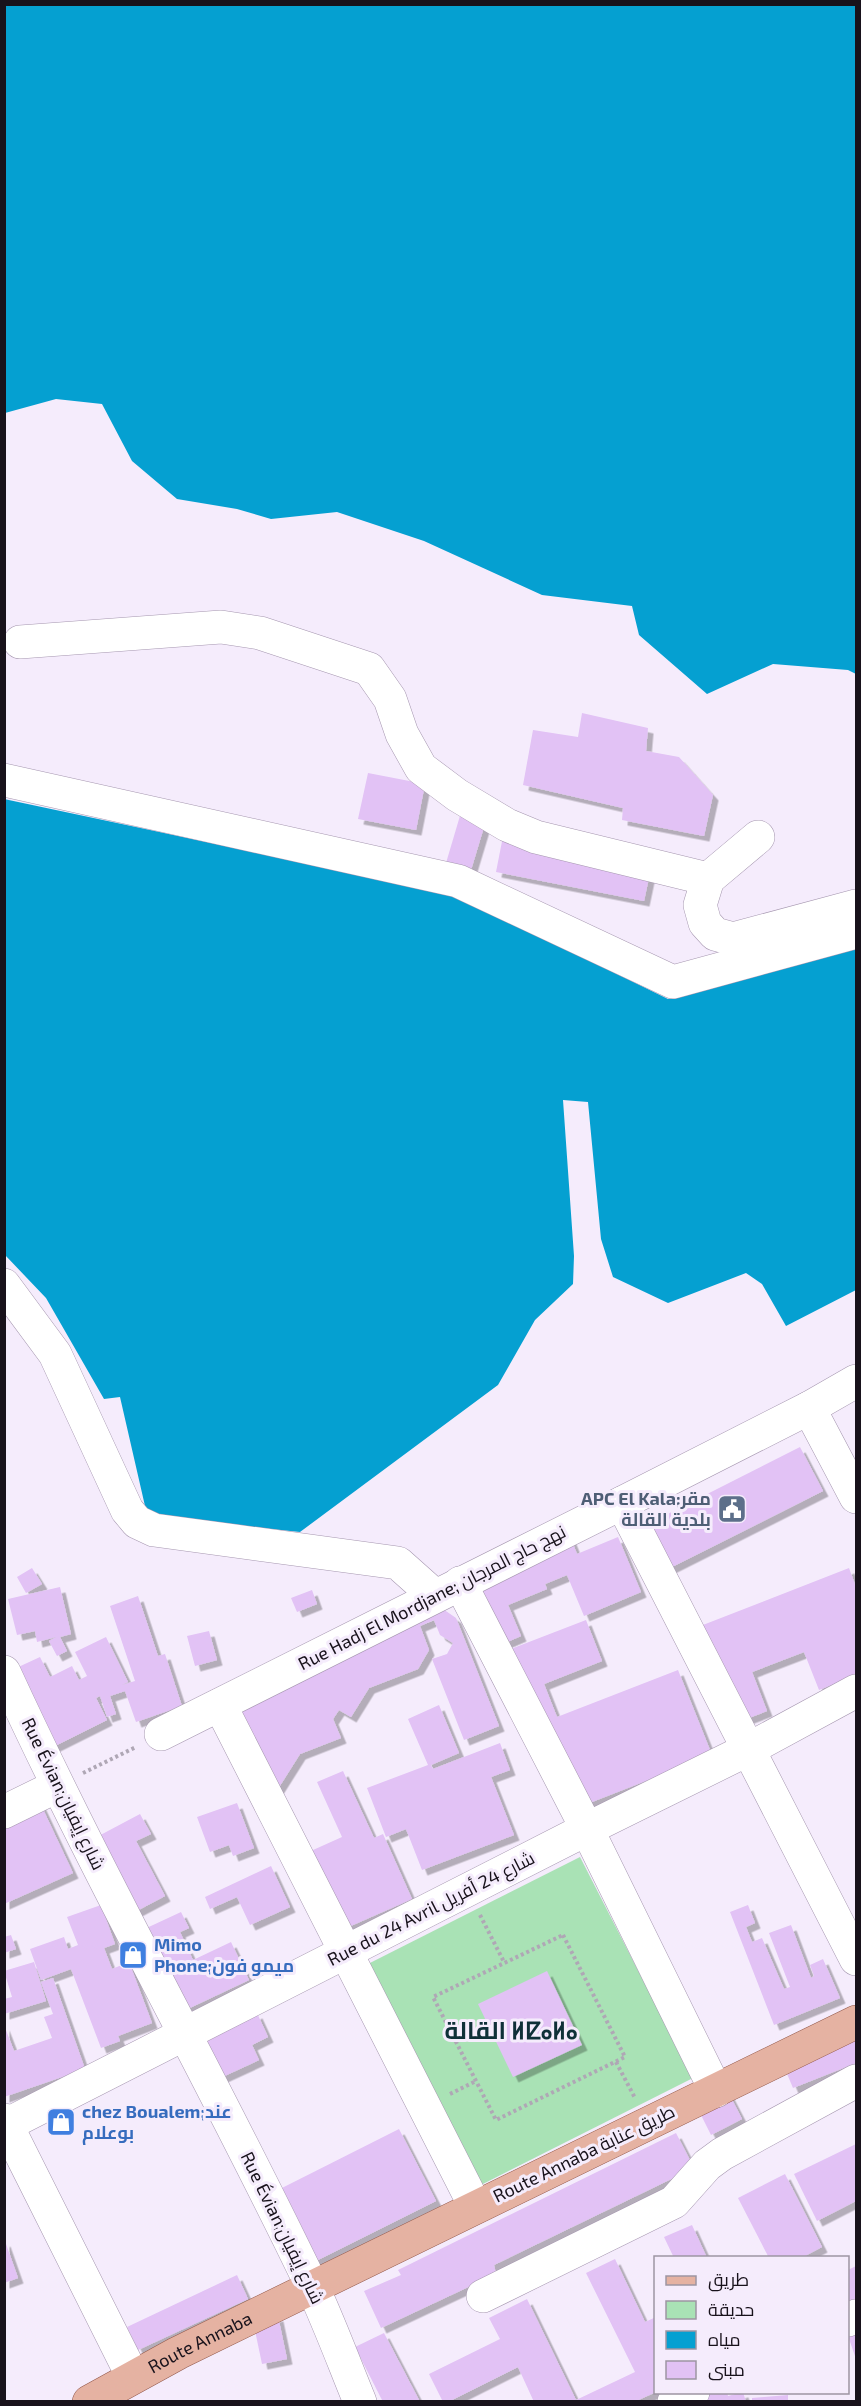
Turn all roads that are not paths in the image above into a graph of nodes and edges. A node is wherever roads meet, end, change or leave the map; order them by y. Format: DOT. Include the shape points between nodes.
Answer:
graph roads {
  1 [pos="20,642"];
  2 [pos="4,780"];
  3 [pos="758,837"];
  4 [pos="708,879"];
  5 [pos="856,906"];
  6 [pos="856,932"];
  7 [pos="9,1290"];
  8 [pos="856,1381"];
  9 [pos="809,1408"];
  10 [pos="856,1497"];
  11 [pos="622,1503"];
  12 [pos="448,1589"];
  13 [pos="4,1672"];
  14 [pos="856,1691"];
  15 [pos="220,1705"];
  16 [pos="160,1734"];
  17 [pos="749,1749"];
  18 [pos="57,1786"];
  19 [pos="4,1812"];
  20 [pos="587,1829"];
  21 [pos="346,1953"];
  22 [pos="856,1959"];
  23 [pos="856,2022"];
  24 [pos="186,2035"];
  25 [pos="856,2081"];
  26 [pos="716,2091"];
  27 [pos="5,2124"];
  28 [pos="475,2206"];
  29 [pos="312,2286"];
  30 [pos="483,2296"];
  31 [pos="133,2378"];
  32 [pos="689,2394"];
  33 [pos="89,2402"];
  34 [pos="360,2402"];
  35 [pos="674,2402"];
  1 -- 4 [label="street" via="221,627 260,633 369,669 390,699 402,734 421,768 457,795 507,825 536,837"];
  2 -- 6 [label="street" via="458,881 673,982"];
  3 -- 4 [label="street"];
  4 -- 5 [label="street" via="700,904 705,923 715,934 733,939"];
  7 -- 12 [label="street" via="56,1354 137,1522 154,1530 398,1563"];
  8 -- 9 [label="street, Rue Hadj El Mordjane; نهج حاج المرجان"];
  9 -- 10 [label="street"];
  9 -- 11 [label="street, Rue Hadj El Mordjane; نهج حاج المرجان"];
  11 -- 12 [label="street, Rue Hadj El Mordjane; نهج حاج المرجان"];
  11 -- 17 [label="street"];
  12 -- 15 [label="street, Rue Hadj El Mordjane; نهج حاج المرجان"];
  12 -- 20 [label="street"];
  13 -- 18 [label="street, Rue Évian;شارع إيفيان"];
  14 -- 17 [label="street, Rue du 24 Avril شارع 24 أفريل"];
  15 -- 16 [label="street, Rue Hadj El Mordjane; نهج حاج المرجان"];
  15 -- 21 [label="street"];
  17 -- 20 [label="street, Rue du 24 Avril شارع 24 أفريل"];
  17 -- 22 [label="street"];
  18 -- 19 [label="street"];
  18 -- 24 [label="street, Rue Évian;شارع إيفيان"];
  20 -- 21 [label="street, Rue du 24 Avril شارع 24 أفريل"];
  20 -- 26 [label="street"];
  21 -- 24 [label="street, Rue du 24 Avril شارع 24 أفريل"];
  21 -- 28 [label="street"];
  23 -- 26 [label="main road, Route Annaba طريق عنابة"];
  24 -- 27 [label="street, Rue du 24 Avril شارع 24 أفريل"];
  24 -- 29 [label="street, Rue Évian;شارع إيفيان"];
  25 -- 30 [label="street" via="722,2154 706,2165 674,2202"];
  26 -- 28 [label="main road, Route Annaba طريق عنابة"];
  27 -- 31 [label="street"];
  28 -- 29 [label="main road, Route Annaba طريق عنابة"];
  29 -- 31 [label="main road, Route Annaba"];
  29 -- 34 [label="street, Rue Évian;شارع إيفيان"];
  31 -- 33 [label="main road, Route Annaba"];
  32 -- 35 [label="street"];
}
